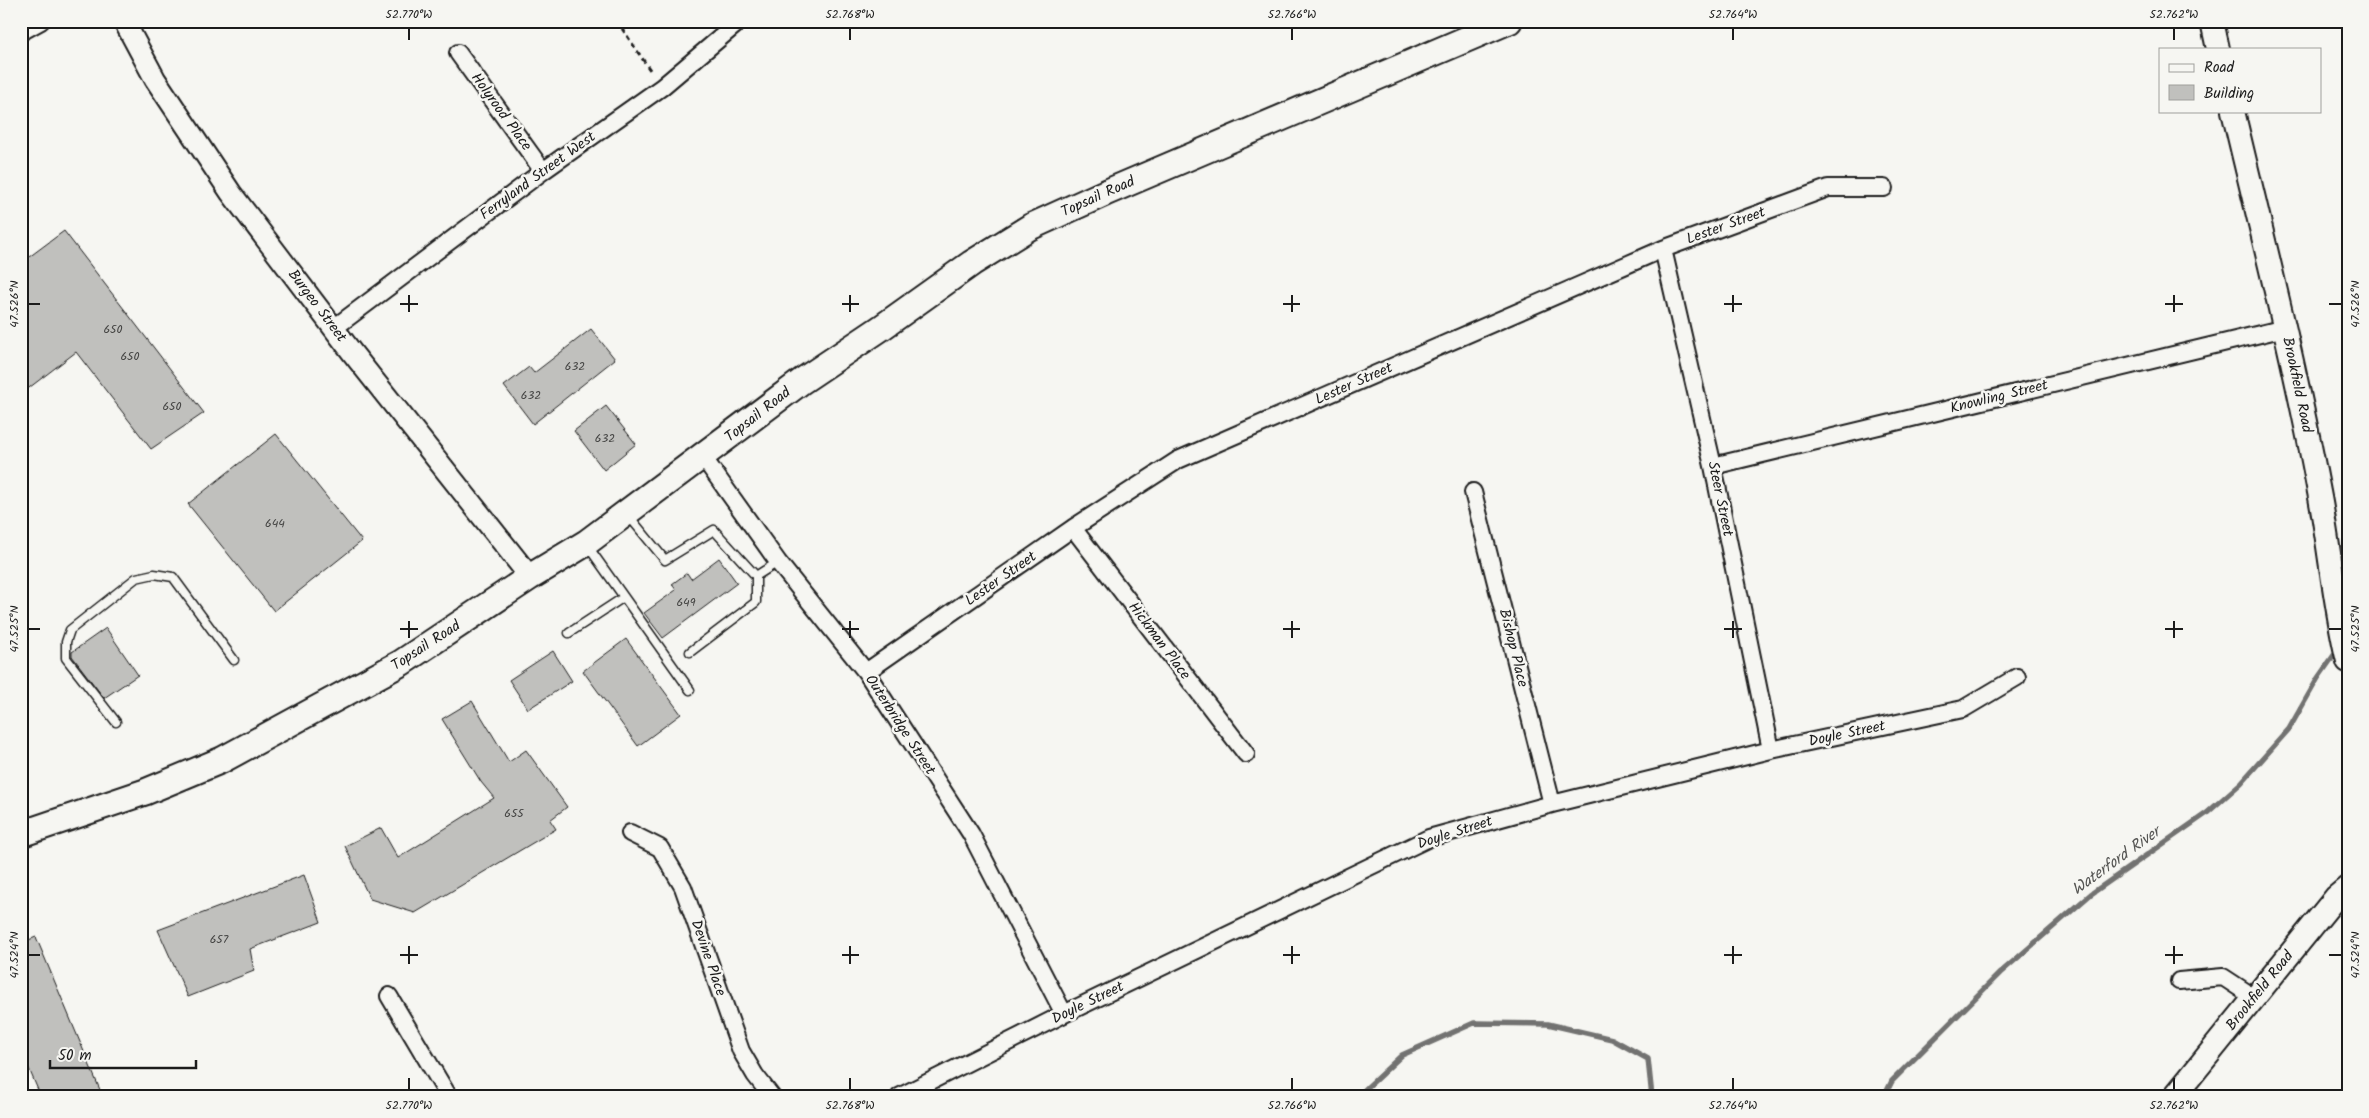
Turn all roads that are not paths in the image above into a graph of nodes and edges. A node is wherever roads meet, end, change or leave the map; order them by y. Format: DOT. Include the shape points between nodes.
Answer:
graph roads {
  1 [pos="42,21"];
  2 [pos="124,21"];
  3 [pos="740,21"];
  4 [pos="1510,21"];
  5 [pos="2212,21"];
  6 [pos="21,32"];
  7 [pos="2218,48"];
  8 [pos="458,52"];
  9 [pos="2233,112"];
  10 [pos="543,171"];
  11 [pos="1884,188"];
  12 [pos="1664,249"];
  13 [pos="334,328"];
  14 [pos="2285,328"];
  15 [pos="703,457"];
  16 [pos="1713,466"];
  17 [pos="1473,492"];
  18 [pos="627,513"];
  19 [pos="1073,528"];
  20 [pos="586,543"];
  21 [pos="778,562"];
  22 [pos="756,576"];
  23 [pos="530,577"];
  24 [pos="624,597"];
  25 [pos="568,633"];
  26 [pos="690,652"];
  27 [pos="234,660"];
  28 [pos="2348,660"];
  29 [pos="866,672"];
  30 [pos="2017,677"];
  31 [pos="690,690"];
  32 [pos="116,722"];
  33 [pos="1771,750"];
  34 [pos="1246,754"];
  35 [pos="1552,804"];
  36 [pos="630,833"];
  37 [pos="21,834"];
  38 [pos="2348,877"];
  39 [pos="2345,890"];
  40 [pos="2179,981"];
  41 [pos="389,996"];
  42 [pos="2255,998"];
  43 [pos="1064,1014"];
  44 [pos="449,1097"];
  45 [pos="772,1097"];
  46 [pos="898,1097"];
  47 [pos="2174,1097"];
  1 -- 6 [label="street"];
  2 -- 13 [label="street, Burgeo Street" via="155,79 231,193"];
  3 -- 10 [label="street, Ferryland Street West" via="662,87"];
  4 -- 15 [label="main road, Topsail Road" via="1030,228 972,263 802,381"];
  5 -- 7 [label="main road"];
  8 -- 10 [label="street, Holyrood Place"];
  9 -- 14 [label="main road, Brookfield Road"];
  10 -- 13 [label="street, Ferryland Street West"];
  11 -- 12 [label="street, Lester Street" via="1828,188"];
  12 -- 16 [label="street, Steer Street"];
  12 -- 19 [label="street, Lester Street" via="1178,460"];
  13 -- 23 [label="street, Burgeo Street"];
  14 -- 16 [label="street, Knowling Street"];
  14 -- 28 [label="main road, Brookfield Road" via="2319,494 2336,612"];
  15 -- 18 [label="main road, Topsail Road"];
  15 -- 21 [label="street, Outerbridge Street"];
  16 -- 33 [label="street, Steer Street"];
  17 -- 35 [label="street, Bishop Place"];
  18 -- 20 [label="main road, Topsail Road"];
  18 -- 22 [label="lane" via="665,560 714,530"];
  19 -- 29 [label="street, Lester Street"];
  19 -- 34 [label="street, Hickman Place"];
  20 -- 23 [label="main road, Topsail Road"];
  20 -- 24 [label="lane"];
  21 -- 22 [label="lane"];
  21 -- 29 [label="street, Outerbridge Street"];
  22 -- 26 [label="lane" via="756,602"];
  23 -- 37 [label="main road, Topsail Road" via="401,663 222,760 144,792"];
  24 -- 25 [label="lane"];
  24 -- 31 [label="lane"];
  27 -- 32 [label="lane" via="173,577 154,574 136,578 70,630 66,642 66,658"];
  29 -- 43 [label="street, Outerbridge Street" via="970,834"];
  30 -- 33 [label="street, Doyle Street" via="1963,709"];
  33 -- 35 [label="street, Doyle Street"];
  35 -- 43 [label="street, Doyle Street" via="1429,838"];
  36 -- 45 [label="street, Devine Place" via="660,848 684,887 742,1051 754,1075"];
  38 -- 39 [label="main road, Brookfield Road"];
  39 -- 42 [label="main road, Brookfield Road"];
  40 -- 42 [label="street" via="2222,977"];
  41 -- 44 [label="street"];
  42 -- 47 [label="main road, Brookfield Road"];
  43 -- 46 [label="street, Doyle Street"];
}
